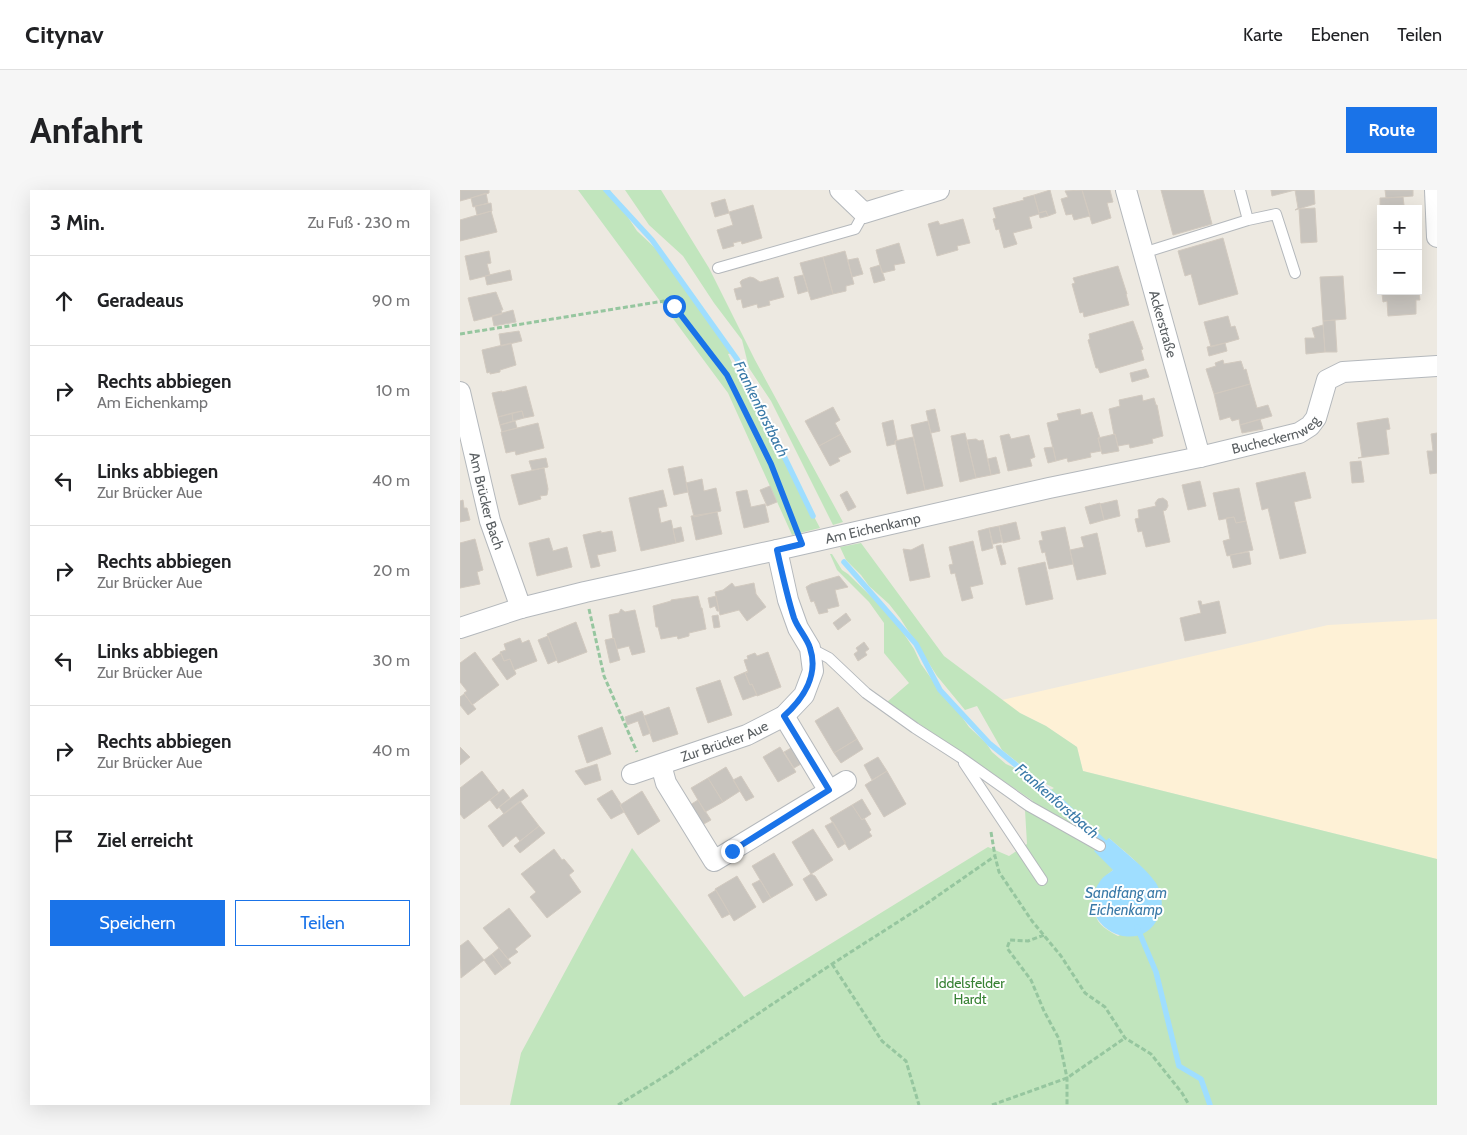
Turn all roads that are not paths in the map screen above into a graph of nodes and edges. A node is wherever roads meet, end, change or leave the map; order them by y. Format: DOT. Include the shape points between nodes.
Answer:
graph roads {
  1 [pos="840,190"];
  2 [pos="939,190"];
  3 [pos="1126,190"];
  4 [pos="1240,190"];
  5 [pos="1435,190"];
  6 [pos="864,212"];
  7 [pos="1248,220"];
  8 [pos="1437,237"];
  9 [pos="1143,253"];
  10 [pos="718,268"];
  11 [pos="1295,273"];
  12 [pos="1437,366"];
  13 [pos="460,392"];
  14 [pos="1200,457"];
  15 [pos="777,550"];
  16 [pos="521,608"];
  17 [pos="460,628"];
  18 [pos="810,648"];
  19 [pos="784,716"];
  20 [pos="960,757"];
  21 [pos="1100,846"];
  22 [pos="1042,880"];
  1 -- 6 [label="street"];
  2 -- 6 [label="street"];
  3 -- 9 [label="street, Ackerstraße"];
  4 -- 7 [label="lane"];
  5 -- 8 [label="street"];
  6 -- 10 [label="lane" via="855,229"];
  7 -- 9 [label="lane"];
  7 -- 11 [label="lane" via="1276,214"];
  9 -- 14 [label="street, Ackerstraße"];
  12 -- 14 [label="street, Bucheckernweg" via="1343,372 1327,380 1316,418 1299,433"];
  13 -- 16 [label="street, Am Brücker Bach" via="490,520"];
  14 -- 15 [label="street, Am Eichenkamp"];
  15 -- 16 [label="street, Am Eichenkamp"];
  15 -- 18 [label="street, Zur Brücker Aue" via="788,600 798,628"];
  16 -- 17 [label="street, Am Eichenkamp"];
  18 -- 19 [label="street, Zur Brücker Aue" via="813,671 804,695"];
  18 -- 20 [label="lane" via="829,658 866,693"];
  19 -- 19 [label="street, Zur Brücker Aue" via="838,786 714,861 666,783 646,770 747,735"];
  20 -- 21 [label="lane" via="1029,806"];
  20 -- 22 [label="lane"];
}
